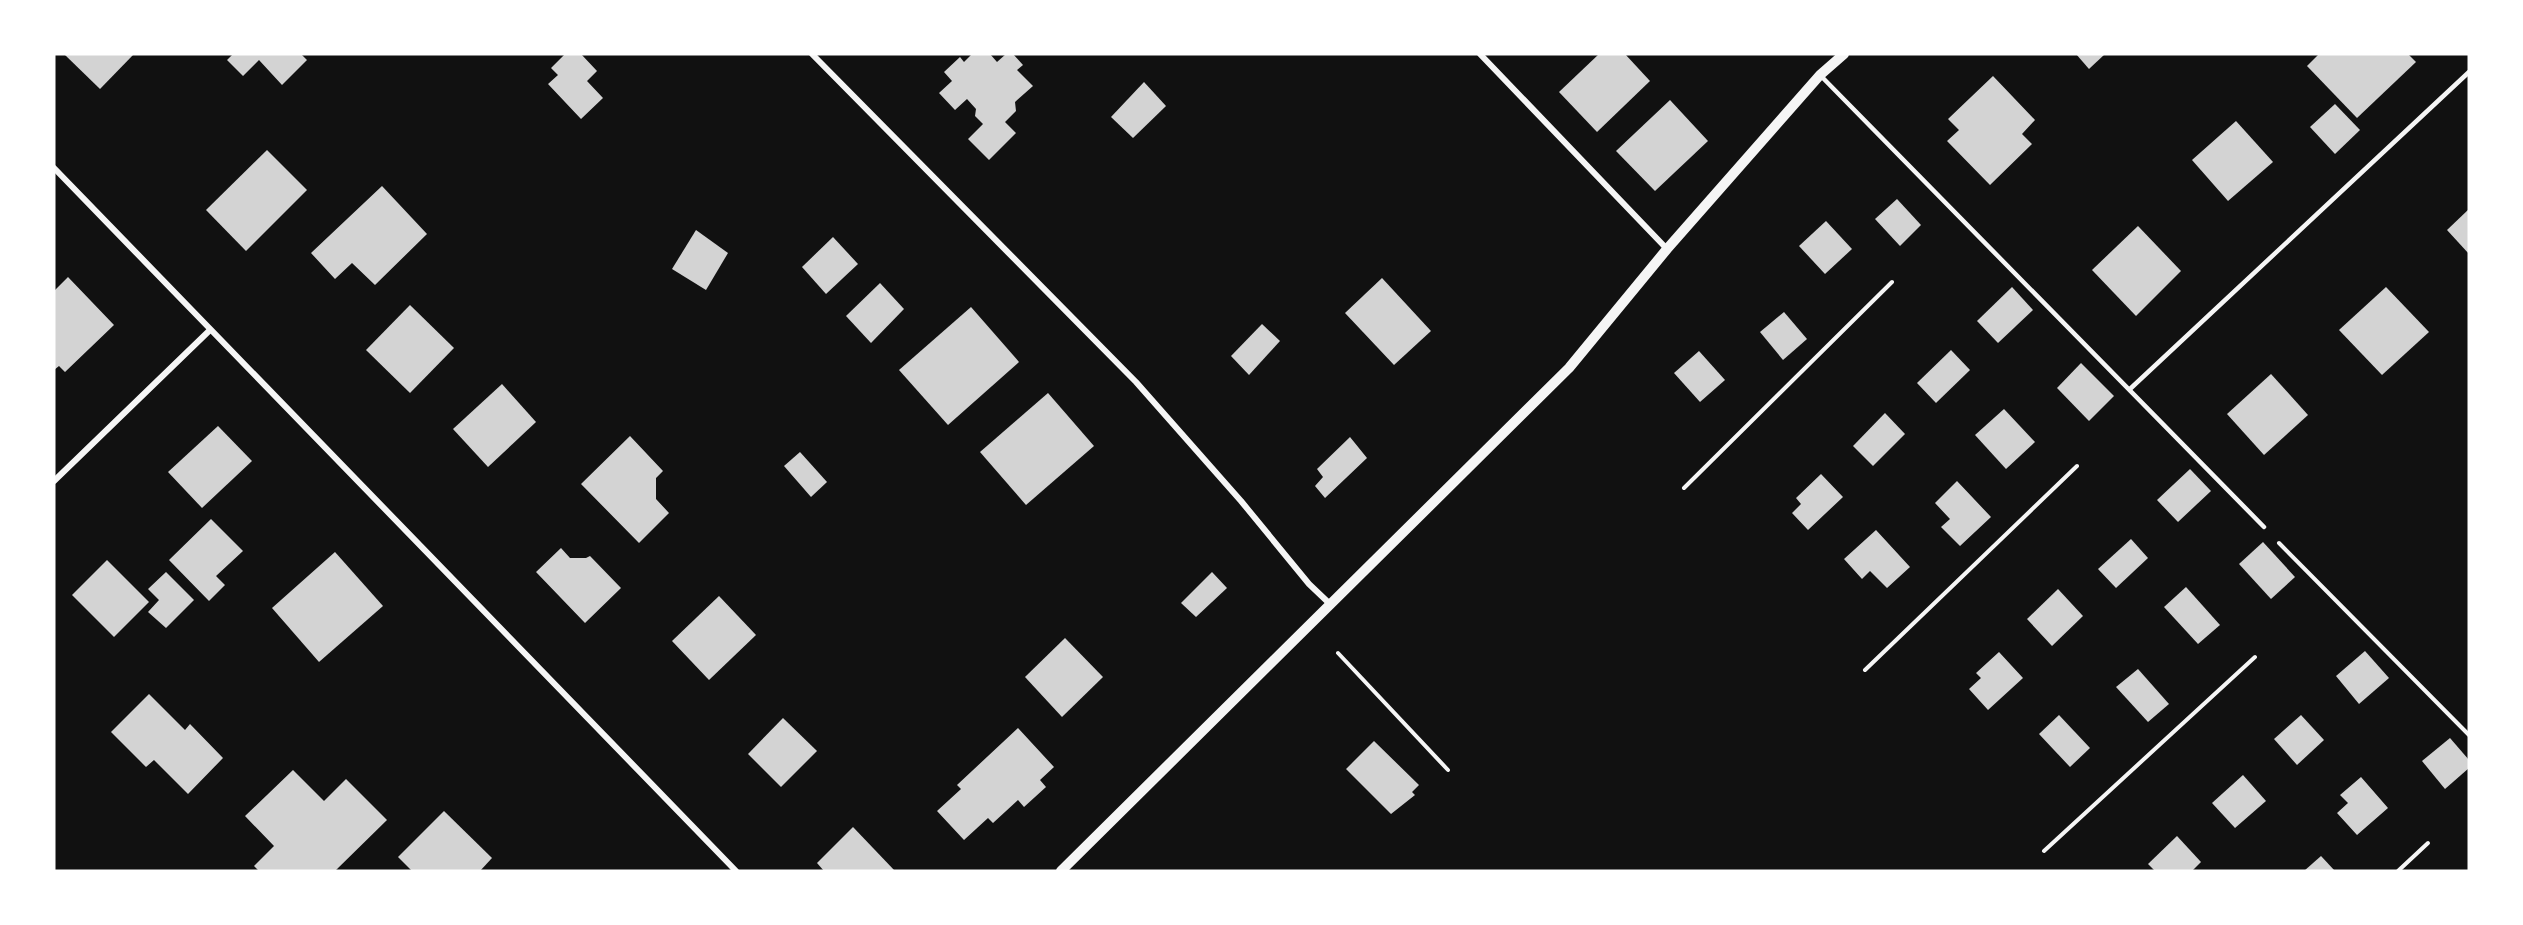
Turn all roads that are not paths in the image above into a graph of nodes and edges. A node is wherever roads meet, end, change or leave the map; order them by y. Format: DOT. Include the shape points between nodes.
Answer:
graph roads {
  1 [pos="812,54"];
  2 [pos="1480,54"];
  3 [pos="1844,54"];
  4 [pos="2469,72"];
  5 [pos="1820,75"];
  6 [pos="54,168"];
  7 [pos="1667,249"];
  8 [pos="210,330"];
  9 [pos="2130,389"];
  10 [pos="54,482"];
  11 [pos="2264,527"];
  12 [pos="1330,604"];
  13 [pos="736,871"];
  14 [pos="1061,871"];
  1 -- 12 [label="street" via="1136,382"];
  2 -- 7 [label="street"];
  3 -- 5 [label="street"];
  4 -- 9 [label="lane"];
  5 -- 7 [label="street"];
  5 -- 9 [label="lane"];
  6 -- 8 [label="street"];
  7 -- 12 [label="street" via="1569,368"];
  8 -- 10 [label="street"];
  8 -- 13 [label="street"];
  9 -- 11 [label="lane"];
  12 -- 14 [label="street"];
}
